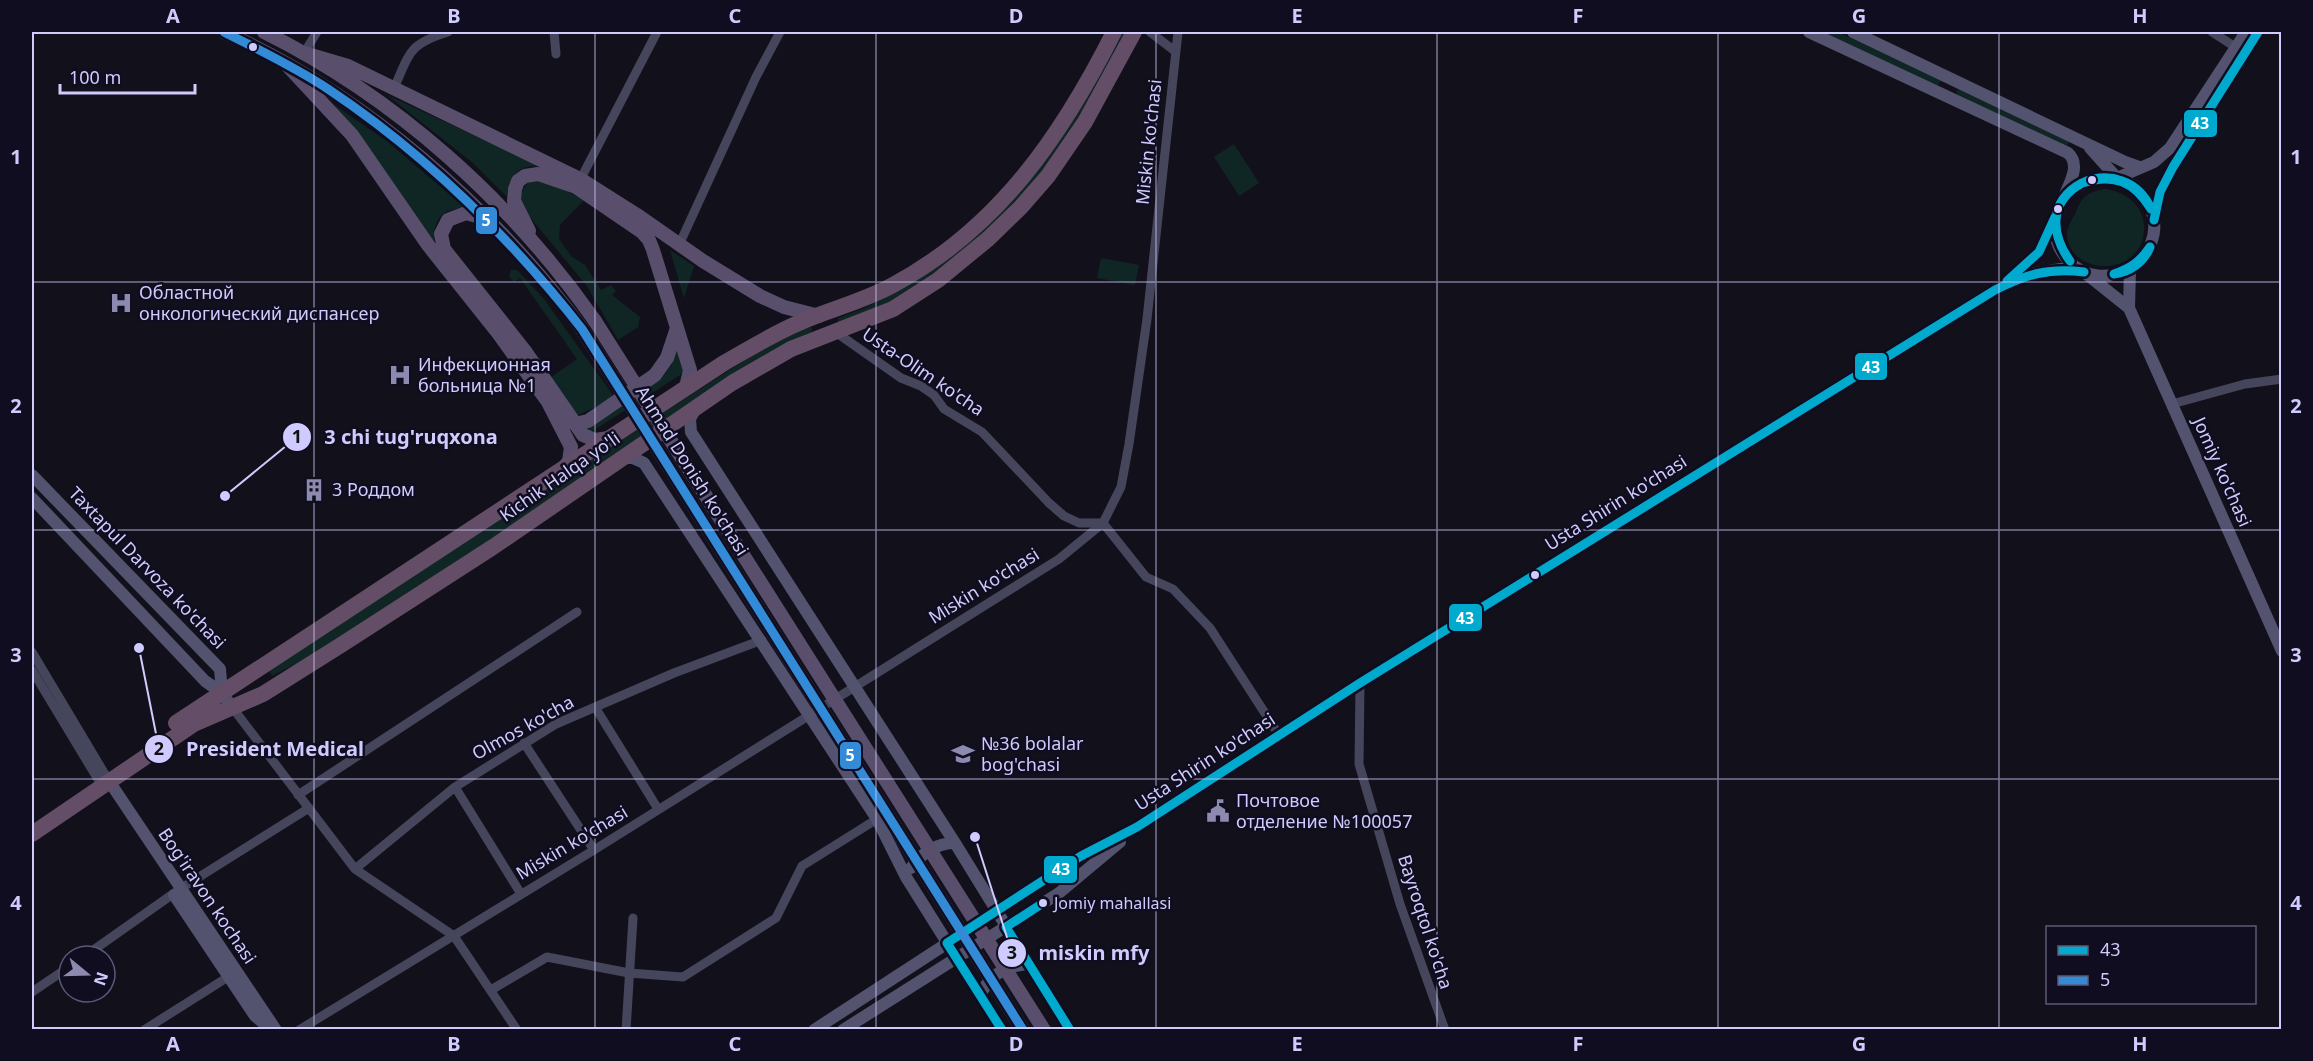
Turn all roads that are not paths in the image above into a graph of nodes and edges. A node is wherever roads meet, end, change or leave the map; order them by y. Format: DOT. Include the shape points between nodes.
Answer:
graph roads {
  1 [pos="224,32"];
  2 [pos="264,32"];
  3 [pos="317,32"];
  4 [pos="448,32"];
  5 [pos="554,32"];
  6 [pos="657,32"];
  7 [pos="780,32"];
  8 [pos="1114,32"];
  9 [pos="1134,32"];
  10 [pos="1150,32"];
  11 [pos="1178,32"];
  12 [pos="1809,32"];
  13 [pos="1853,32"];
  14 [pos="2212,32"];
  15 [pos="2246,32"];
  16 [pos="2258,32"];
  17 [pos="2240,49"];
  18 [pos="1176,52"];
  19 [pos="304,53"];
  20 [pos="556,54"];
  21 [pos="285,63"];
  22 [pos="348,66"];
  23 [pos="1953,79"];
  24 [pos="394,88"];
  25 [pos="1945,96"];
  26 [pos="389,110"];
  27 [pos="2086,143"];
  28 [pos="2139,167"];
  29 [pos="2117,178"];
  30 [pos="578,183"];
  31 [pos="2062,201"];
  32 [pos="640,216"];
  33 [pos="2055,218"];
  34 [pos="489,219"];
  35 [pos="2154,220"];
  36 [pos="679,245"];
  37 [pos="537,246"];
  38 [pos="2130,269"];
  39 [pos="2084,272"];
  40 [pos="1995,290"];
  41 [pos="2128,308"];
  42 [pos="819,316"];
  43 [pos="677,326"];
  44 [pos="831,332"];
  45 [pos="2282,379"];
  46 [pos="686,387"];
  47 [pos="2172,404"];
  48 [pos="697,407"];
  49 [pos="556,413"];
  50 [pos="575,424"];
  51 [pos="609,438"];
  52 [pos="621,459"];
  53 [pos="563,470"];
  54 [pos="32,475"];
  55 [pos="32,498"];
  56 [pos="1103,524"];
  57 [pos="577,612"];
  58 [pos="762,640"];
  59 [pos="32,651"];
  60 [pos="2282,651"];
  61 [pos="32,670"];
  62 [pos="1360,683"];
  63 [pos="854,687"];
  64 [pos="222,693"];
  65 [pos="232,707"];
  66 [pos="596,707"];
  67 [pos="810,715"];
  68 [pos="1279,735"];
  69 [pos="524,743"];
  70 [pos="103,779"];
  71 [pos="454,787"];
  72 [pos="298,795"];
  73 [pos="309,808"];
  74 [pos="658,810"];
  75 [pos="877,819"];
  76 [pos="32,821"];
  77 [pos="1137,827"];
  78 [pos="32,834"];
  79 [pos="955,843"];
  80 [pos="594,850"];
  81 [pos="355,869"];
  82 [pos="906,877"];
  83 [pos="177,892"];
  84 [pos="521,894"];
  85 [pos="996,912"];
  86 [pos="633,918"];
  87 [pos="1006,927"];
  88 [pos="454,936"];
  89 [pos="947,943"];
  90 [pos="102,944"];
  91 [pos="957,959"];
  92 [pos="1030,964"];
  93 [pos="629,973"];
  94 [pos="57,975"];
  95 [pos="228,977"];
  96 [pos="491,990"];
  97 [pos="32,992"];
  98 [pos="980,996"];
  99 [pos="144,1029"];
  100 [pos="274,1029"];
  101 [pos="299,1029"];
  102 [pos="517,1029"];
  103 [pos="626,1029"];
  104 [pos="814,1029"];
  105 [pos="843,1029"];
  106 [pos="1002,1029"];
  107 [pos="1023,1029"];
  108 [pos="1044,1029"];
  109 [pos="1070,1029"];
  110 [pos="1445,1029"];
  1 -- 21 [label="main road, Ahmad Donish ko'chasi"];
  2 -- 19 [label="main road, Ahmad Donish ko'chasi"];
  3 -- 19 [label="street"];
  4 -- 24 [label="street" via="426,38 413,50"];
  5 -- 20 [label="street"];
  6 -- 30 [label="street"];
  7 -- 36 [label="street"];
  8 -- 42 [label="highway, Kichik Halqa yo'li" via="1056,135 991,211 945,251 902,280"];
  9 -- 44 [label="highway, Kichik Halqa yo'li" via="1070,145 1015,213 967,258 910,300"];
  10 -- 18 [label="street"];
  11 -- 18 [label="street, Miskin ko'chasi"];
  12 -- 25 [label="main road"];
  13 -- 23 [label="main road"];
  14 -- 17 [label="street"];
  15 -- 17 [label="main road"];
  16 -- 17 [label="main road"];
  17 -- 28 [label="main road" via="2170,148 2154,162"];
  17 -- 35 [label="main road" via="2160,192"];
  18 -- 56 [label="street, Miskin ko'chasi" via="1148,312 1129,444 1121,486"];
  19 -- 22 [label="main road"];
  19 -- 26 [label="main road, Ahmad Donish ko'chasi"];
  21 -- 34 [label="main road, Ahmad Donish ko'chasi" via="380,126"];
  21 -- 49 [label="main road" via="352,135 428,245"];
  22 -- 24 [label="main road"];
  22 -- 26 [label="main road"];
  23 -- 25 [label="main road"];
  23 -- 27 [label="main road"];
  24 -- 30 [label="main road"];
  25 -- 31 [label="main road" via="2068,153 2075,171"];
  26 -- 37 [label="main road, Ahmad Donish ko'chasi" via="469,177"];
  27 -- 28 [label="main road"];
  27 -- 29 [label="main road"];
  28 -- 29 [label="main road"];
  29 -- 31 [label="main road" via="2086,181"];
  29 -- 35 [label="main road" via="2141,193"];
  30 -- 32 [label="main road"];
  30 -- 37 [label="main road" via="538,174 518,181 514,201"];
  30 -- 43 [label="main road" via="648,238"];
  31 -- 33 [label="main road"];
  32 -- 36 [label="main road"];
  32 -- 43 [label="main road" via="656,242 677,312"];
  33 -- 39 [label="main road" via="2061,250"];
  33 -- 40 [label="main road, Usta Shirin ko'chasi" via="2034,258"];
  34 -- 50 [label="main road" via="470,213 451,218 442,230 444,249 513,335"];
  34 -- 107 [label="main road, Ahmad Donish ko'chasi, bridge" via="582,329"];
  35 -- 38 [label="main road" via="2149,248"];
  36 -- 42 [label="main road" via="760,296"];
  37 -- 108 [label="main road, Ahmad Donish ko'chasi, bridge" via="595,321"];
  38 -- 39 [label="main road" via="2103,276"];
  38 -- 41 [label="main road"];
  39 -- 40 [label="main road, Usta Shirin ko'chasi" via="2048,270"];
  39 -- 41 [label="main road"];
  40 -- 62 [label="main road, Usta Shirin ko'chasi"];
  41 -- 47 [label="main road, Jomiy ko'chasi"];
  42 -- 44 [label="highway"];
  42 -- 46 [label="highway, Kichik Halqa yo'li" via="785,329"];
  43 -- 46 [label="main road" via="690,370"];
  43 -- 50 [label="main road" via="667,358 655,375 588,421"];
  44 -- 48 [label="highway, Kichik Halqa yo'li" via="791,349"];
  44 -- 56 [label="street, Usta-Olim ko'cha" via="901,378 921,386 944,409 982,432 1064,516 1078,523"];
  45 -- 47 [label="street"];
  46 -- 51 [label="highway, Kichik Halqa yo'li"];
  47 -- 60 [label="main road, Jomiy ko'chasi"];
  48 -- 52 [label="highway, Kichik Halqa yo'li"];
  48 -- 63 [label="main road, Ahmad Donish ko'chasi" via="690,419 691,432"];
  49 -- 50 [label="main road"];
  49 -- 53 [label="main road" via="571,447"];
  50 -- 51 [label="main road" via="588,438"];
  51 -- 53 [label="highway, Kichik Halqa yo'li"];
  52 -- 58 [label="main road, Ahmad Donish ko'chasi" via="633,458 644,463"];
  52 -- 65 [label="highway, Kichik Halqa yo'li" via="341,645"];
  53 -- 64 [label="highway, Kichik Halqa yo'li"];
  54 -- 64 [label="main road, Taxtapul Darvoza ko'chasi" via="220,669"];
  55 -- 64 [label="main road, Taxtapul Darvoza ko'chasi" via="205,681"];
  56 -- 63 [label="street, Miskin ko'chasi" via="1059,559"];
  56 -- 68 [label="street" via="1146,577 1173,589 1210,628"];
  57 -- 72 [label="street"];
  58 -- 66 [label="street, Olmos ko'cha"];
  58 -- 67 [label="main road, Ahmad Donish ko'chasi"];
  59 -- 70 [label="street"];
  61 -- 70 [label="street"];
  62 -- 68 [label="main road, Usta Shirin ko'chasi"];
  62 -- 110 [label="street, Bayroqtol ko'cha" via="1359,764 1400,904"];
  63 -- 67 [label="street, Miskin ko'chasi"];
  63 -- 79 [label="main road, Ahmad Donish ko'chasi"];
  64 -- 65 [label="main road, Taxtapul Darvoza ko'chasi"];
  64 -- 70 [label="highway, Kichik Halqa yo'li"];
  65 -- 70 [label="highway, Kichik Halqa yo'li" via="194,724"];
  65 -- 72 [label="street, Taxtapul Darvoza ko'chasi"];
  66 -- 69 [label="street, Olmos ko'cha"];
  66 -- 74 [label="street"];
  67 -- 74 [label="street, Miskin ko'chasi"];
  67 -- 75 [label="main road, Ahmad Donish ko'chasi"];
  68 -- 77 [label="main road, Usta Shirin ko'chasi"];
  69 -- 71 [label="street, Olmos ko'cha"];
  69 -- 80 [label="street"];
  70 -- 76 [label="highway, Kichik Halqa yo'li"];
  70 -- 78 [label="highway, Kichik Halqa yo'li"];
  70 -- 83 [label="main road, Bog'iravon kochasi"];
  71 -- 81 [label="street, Olmos ko'cha"];
  71 -- 84 [label="street"];
  72 -- 73 [label="street, Taxtapul Darvoza ko'chasi"];
  73 -- 81 [label="street, Taxtapul Darvoza ko'chasi"];
  73 -- 83 [label="street"];
  74 -- 80 [label="street, Miskin ko'chasi"];
  75 -- 82 [label="main road, Ahmad Donish ko'chasi"];
  75 -- 93 [label="street" via="802,866 776,918 688,975"];
  77 -- 85 [label="main road, Usta Shirin ko'chasi" via="1081,856"];
  77 -- 87 [label="main road, Usta Shirin ko'chasi" via="1059,893"];
  79 -- 82 [label="main road" via="942,844 927,852"];
  79 -- 85 [label="main road, Ahmad Donish ko'chasi"];
  80 -- 84 [label="street, Miskin ko'chasi"];
  81 -- 88 [label="street, Taxtapul Darvoza ko'chasi"];
  82 -- 89 [label="main road, Ahmad Donish ko'chasi"];
  83 -- 90 [label="street"];
  83 -- 95 [label="main road, Bog'iravon kochasi"];
  83 -- 100 [label="main road, Bog'iravon kochasi"];
  84 -- 88 [label="street, Miskin ko'chasi"];
  85 -- 87 [label="main road, Ahmad Donish ko'chasi"];
  85 -- 89 [label="main road, Usta Shirin ko'chasi"];
  86 -- 93 [label="street"];
  87 -- 91 [label="main road, Usta Shirin ko'chasi"];
  87 -- 92 [label="main road, Ahmad Donish ko'chasi"];
  88 -- 96 [label="street, Taxtapul Darvoza ko'chasi"];
  88 -- 101 [label="street, Miskin ko'chasi"];
  89 -- 91 [label="main road, Ahmad Donish ko'chasi"];
  89 -- 104 [label="main road, Usta Shirin ko'chasi"];
  91 -- 98 [label="main road, Ahmad Donish ko'chasi"];
  91 -- 105 [label="main road, Usta Shirin ko'chasi"];
  92 -- 98 [label="main road" via="1000,972"];
  92 -- 109 [label="main road, Ahmad Donish ko'chasi"];
  93 -- 96 [label="street" via="547,957"];
  93 -- 103 [label="street"];
  94 -- 97 [label="street"];
  95 -- 99 [label="street"];
  95 -- 100 [label="main road, Bog'iravon kochasi" via="255,1016"];
  96 -- 102 [label="street, Taxtapul Darvoza ko'chasi"];
  98 -- 106 [label="main road, Ahmad Donish ko'chasi"];
}
